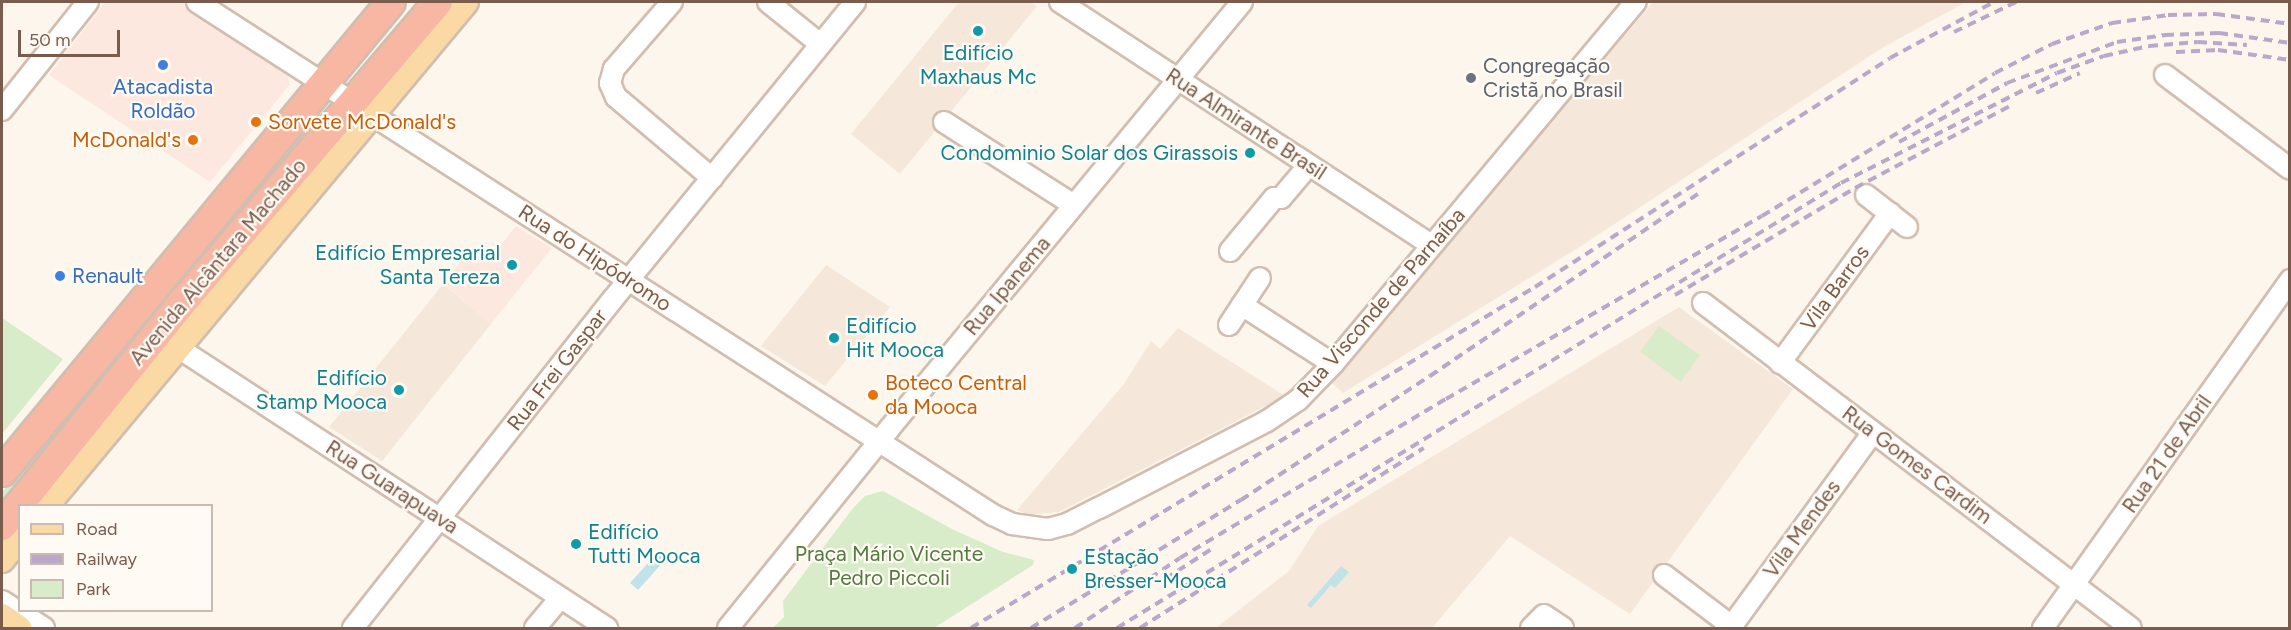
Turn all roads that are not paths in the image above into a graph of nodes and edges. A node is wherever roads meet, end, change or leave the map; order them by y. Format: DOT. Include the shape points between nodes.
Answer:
graph roads {
  1 [pos="88,2"];
  2 [pos="197,2"];
  3 [pos="391,2"];
  4 [pos="438,2"];
  5 [pos="466,2"];
  6 [pos="672,2"];
  7 [pos="768,2"];
  8 [pos="855,2"];
  9 [pos="1060,2"];
  10 [pos="1242,2"];
  11 [pos="1636,2"];
  12 [pos="820,44"];
  13 [pos="2165,75"];
  14 [pos="1178,80"];
  15 [pos="323,84"];
  16 [pos="362,108"];
  17 [pos="2,110"];
  18 [pos="944,122"];
  19 [pos="1309,165"];
  20 [pos="2289,169"];
  21 [pos="712,178"];
  22 [pos="1866,195"];
  23 [pos="1074,205"];
  24 [pos="1890,213"];
  25 [pos="1907,227"];
  26 [pos="1431,245"];
  27 [pos="1230,251"];
  28 [pos="1260,278"];
  29 [pos="629,279"];
  30 [pos="2289,280"];
  31 [pos="1703,303"];
  32 [pos="1242,305"];
  33 [pos="1229,325"];
  34 [pos="177,347"];
  35 [pos="1780,363"];
  36 [pos="1333,364"];
  37 [pos="1874,432"];
  38 [pos="879,441"];
  39 [pos="2,472"];
  40 [pos="20,504"];
  41 [pos="48,504"];
  42 [pos="18,506"];
  43 [pos="993,515"];
  44 [pos="440,518"];
  45 [pos="2,526"];
  46 [pos="18,540"];
  47 [pos="2,560"];
  48 [pos="1664,575"];
  49 [pos="2075,584"];
  50 [pos="560,598"];
  51 [pos="2,601"];
  52 [pos="18,611"];
  53 [pos="19,612"];
  54 [pos="2,616"];
  55 [pos="362,625"];
  56 [pos="20,628"];
  57 [pos="44,628"];
  58 [pos="535,628"];
  59 [pos="607,628"];
  60 [pos="728,628"];
  61 [pos="1531,628"];
  62 [pos="1563,628"];
  63 [pos="1733,628"];
  64 [pos="2043,628"];
  65 [pos="2131,628"];
  1 -- 17 [label="street"];
  2 -- 15 [label="street, Rua do Hipódromo"];
  3 -- 15 [label="highway, Avenida Alcântara Machado"];
  4 -- 16 [label="highway, Avenida Alcântara Machado"];
  5 -- 16 [label="main road, Avenida Alcântara Machado"];
  6 -- 21 [label="street" via="614,69 610,83 615,97"];
  7 -- 12 [label="street"];
  8 -- 12 [label="street, Rua Frei Gaspar"];
  9 -- 14 [label="street, Rua Almirante Brasil"];
  10 -- 14 [label="street, Rua Ipanema"];
  11 -- 26 [label="street, Rua Visconde de Parnaíba"];
  12 -- 21 [label="street, Rua Frei Gaspar"];
  13 -- 20 [label="street"];
  14 -- 19 [label="street, Rua Almirante Brasil"];
  14 -- 23 [label="street, Rua Ipanema"];
  15 -- 16 [label="street, Rua do Hipódromo"];
  15 -- 39 [label="highway, Avenida Alcântara Machado"];
  16 -- 29 [label="street, Rua do Hipódromo"];
  16 -- 34 [label="main road, Avenida Alcântara Machado"];
  16 -- 40 [label="highway, Avenida Alcântara Machado" via="176,310"];
  18 -- 23 [label="street"];
  19 -- 26 [label="street, Rua Almirante Brasil"];
  19 -- 27 [label="street" via="1281,198 1274,198"];
  21 -- 29 [label="street, Rua Frei Gaspar"];
  22 -- 24 [label="street"];
  23 -- 38 [label="street, Rua Ipanema"];
  24 -- 25 [label="street"];
  24 -- 35 [label="street, Vila Barros"];
  26 -- 36 [label="street, Rua Visconde de Parnaíba"];
  28 -- 32 [label="street"];
  29 -- 38 [label="street, Rua do Hipódromo"];
  29 -- 44 [label="street, Rua Frei Gaspar"];
  30 -- 49 [label="street, Rua 21 de Abril"];
  31 -- 35 [label="street, Rua Gomes Cardim"];
  32 -- 33 [label="street"];
  32 -- 36 [label="street"];
  34 -- 41 [label="main road, Avenida Alcântara Machado"];
  34 -- 44 [label="street, Rua Guarapuava"];
  35 -- 37 [label="street, Rua Gomes Cardim"];
  36 -- 43 [label="street, Rua Visconde de Parnaíba" via="1282,412 1066,524 1033,528"];
  37 -- 49 [label="street, Rua Gomes Cardim"];
  37 -- 63 [label="street, Vila Mendes"];
  38 -- 43 [label="street, Rua do Hipódromo"];
  38 -- 60 [label="street, Rua Ipanema"];
  42 -- 45 [label="highway, Avenida Alcântara Machado"];
  44 -- 50 [label="street, Rua Guarapuava"];
  44 -- 55 [label="street, Rua Frei Gaspar"];
  46 -- 47 [label="main road"];
  48 -- 63 [label="street, Vila Mendes"];
  49 -- 64 [label="street, Rua 21 de Abril"];
  49 -- 65 [label="street, Rua Gomes Cardim"];
  50 -- 58 [label="street"];
  50 -- 59 [label="street, Rua Guarapuava"];
  51 -- 52 [label="street"];
  53 -- 57 [label="street"];
  54 -- 56 [label="main road"];
  61 -- 62 [label="street" via="1544,615"];
}
